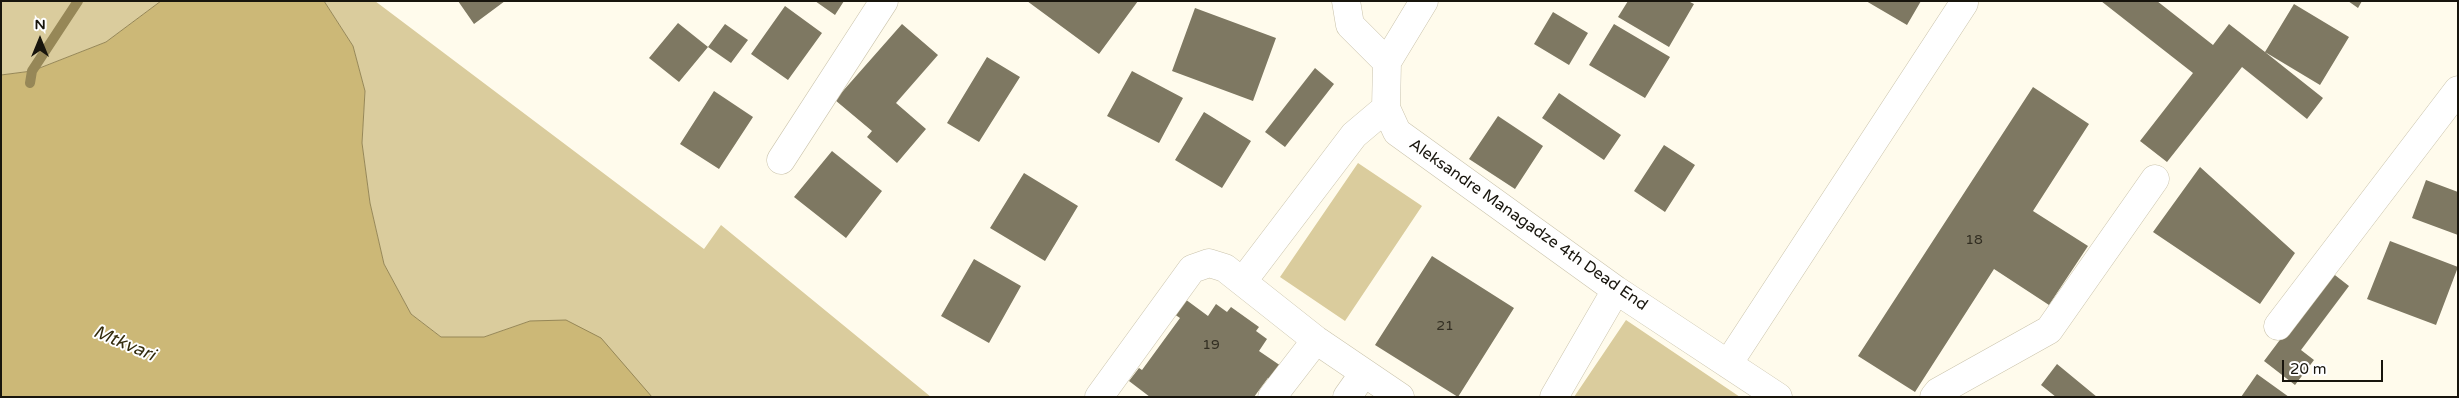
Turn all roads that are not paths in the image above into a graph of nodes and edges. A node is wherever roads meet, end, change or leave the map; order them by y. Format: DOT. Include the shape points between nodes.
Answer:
graph roads {
  1 [pos="884,1"];
  2 [pos="1346,1"];
  3 [pos="1424,1"];
  4 [pos="1964,3"];
  5 [pos="1387,62"];
  6 [pos="2458,90"];
  7 [pos="1386,108"];
  8 [pos="780,160"];
  9 [pos="2155,179"];
  10 [pos="1243,281"];
  11 [pos="1616,290"];
  12 [pos="2278,326"];
  13 [pos="1316,340"];
  14 [pos="1728,364"];
  15 [pos="1364,373"];
  16 [pos="1099,397"];
  17 [pos="1272,397"];
  18 [pos="1347,397"];
  19 [pos="1400,397"];
  20 [pos="1554,397"];
  21 [pos="1778,397"];
  22 [pos="1934,397"];
  1 -- 8 [label="street"];
  2 -- 5 [label="street" via="1350,25"];
  3 -- 5 [label="street, Aleksandre Managadze 4th Dead End"];
  4 -- 14 [label="street"];
  5 -- 7 [label="street, Aleksandre Managadze 4th Dead End"];
  6 -- 12 [label="street"];
  7 -- 10 [label="street" via="1354,135"];
  7 -- 11 [label="street, Aleksandre Managadze 4th Dead End" via="1397,132"];
  9 -- 22 [label="street" via="2049,330"];
  10 -- 13 [label="street"];
  10 -- 16 [label="street" via="1225,268 1209,263 1192,269"];
  11 -- 14 [label="street, Aleksandre Managadze 4th Dead End"];
  11 -- 20 [label="street"];
  13 -- 15 [label="street"];
  13 -- 17 [label="street"];
  14 -- 21 [label="street, Aleksandre Managadze 4th Dead End"];
  15 -- 18 [label="street"];
  15 -- 19 [label="street"];
}
